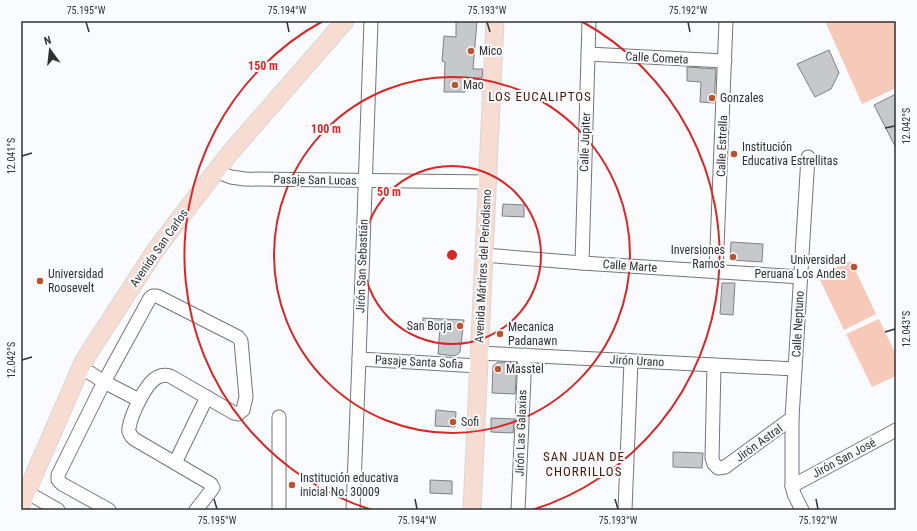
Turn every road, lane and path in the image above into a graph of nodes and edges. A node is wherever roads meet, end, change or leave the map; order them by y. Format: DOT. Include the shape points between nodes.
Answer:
graph roads {
  1 [pos="345,21"];
  2 [pos="370,21"];
  3 [pos="494,21"];
  4 [pos="589,21"];
  5 [pos="726,21"];
  6 [pos="588,54"];
  7 [pos="725,61"];
  8 [pos="808,157"];
  9 [pos="216,172"];
  10 [pos="365,181"];
  11 [pos="488,182"];
  12 [pos="484,255"];
  13 [pos="582,263"];
  14 [pos="716,272"];
  15 [pos="801,277"];
  16 [pos="525,355"];
  17 [pos="359,359"];
  18 [pos="478,360"];
  19 [pos="631,361"];
  20 [pos="714,365"];
  21 [pos="81,367"];
  22 [pos="795,369"];
  23 [pos="104,382"];
  24 [pos="206,397"];
  25 [pos="139,400"];
  26 [pos="279,417"];
  27 [pos="792,418"];
  28 [pos="896,430"];
  29 [pos="175,463"];
  30 [pos="792,486"];
  31 [pos="23,496"];
  32 [pos="58,510"];
  33 [pos="109,510"];
  34 [pos="196,510"];
  35 [pos="279,510"];
  36 [pos="353,510"];
  37 [pos="472,510"];
  38 [pos="518,510"];
  39 [pos="625,510"];
  40 [pos="802,510"];
  1 -- 9 [label="main road, Avenida San Carlos"];
  2 -- 10 [label="street, Jirón San Sebastián"];
  3 -- 11 [label="main road, Avenida Mártires del Periodismo"];
  4 -- 6 [label="street, Calle Jupiter"];
  5 -- 7 [label="street, Calle Estrella"];
  6 -- 7 [label="street, Calle Cometa"];
  6 -- 13 [label="street, Calle Jupiter"];
  7 -- 14 [label="street, Calle Estrella"];
  8 -- 15 [label="street, Calle Neptuno"];
  9 -- 10 [label="street, Pasaje San Lucas" via="245,179"];
  9 -- 21 [label="main road, Avenida San Carlos" via="157,248"];
  10 -- 11 [label="street, Pasaje San Lucas"];
  10 -- 17 [label="street, Jirón San Sebastián"];
  11 -- 12 [label="main road, Avenida Mártires del Periodismo"];
  12 -- 13 [label="street, Calle Marte"];
  12 -- 18 [label="main road, Avenida Mártires del Periodismo"];
  13 -- 14 [label="street, Calle Marte"];
  14 -- 15 [label="street, Calle Marte"];
  15 -- 22 [label="street, Calle Neptuno"];
  16 -- 18 [label="street, Jirón Urano"];
  16 -- 19 [label="street, Jirón Urano"];
  16 -- 38 [label="street, Jirón Las Galaxias"];
  17 -- 18 [label="street, Pasaje Santa Sofia"];
  17 -- 36 [label="street, Jirón San Sebastián"];
  18 -- 37 [label="main road, Avenida Mártires del Periodismo"];
  19 -- 20 [label="street, Jirón Urano"];
  19 -- 39 [label="street"];
  20 -- 22 [label="street, Jirón Urano"];
  20 -- 27 [label="street, Jirón Astral" via="712,458 718,468 725,467"];
  21 -- 23 [label="street"];
  21 -- 31 [label="main road, Avenida San Carlos"];
  22 -- 27 [label="street, Calle Neptuno"];
  23 -- 24 [label="street" via="150,298 157,296 241,340 246,397 242,410 238,414 234,413"];
  23 -- 25 [label="street"];
  23 -- 33 [label="street" via="58,475 58,480"];
  24 -- 25 [label="street" via="170,376 163,375 153,380"];
  24 -- 29 [label="street"];
  25 -- 29 [label="street" via="128,429 130,435"];
  26 -- 35 [label="street"];
  27 -- 30 [label="street, Calle Neptuno"];
  28 -- 30 [label="street, Jirón San José"];
  29 -- 34 [label="street" via="211,484 213,488"];
  30 -- 40 [label="street"];
  31 -- 32 [label="street"];
}
